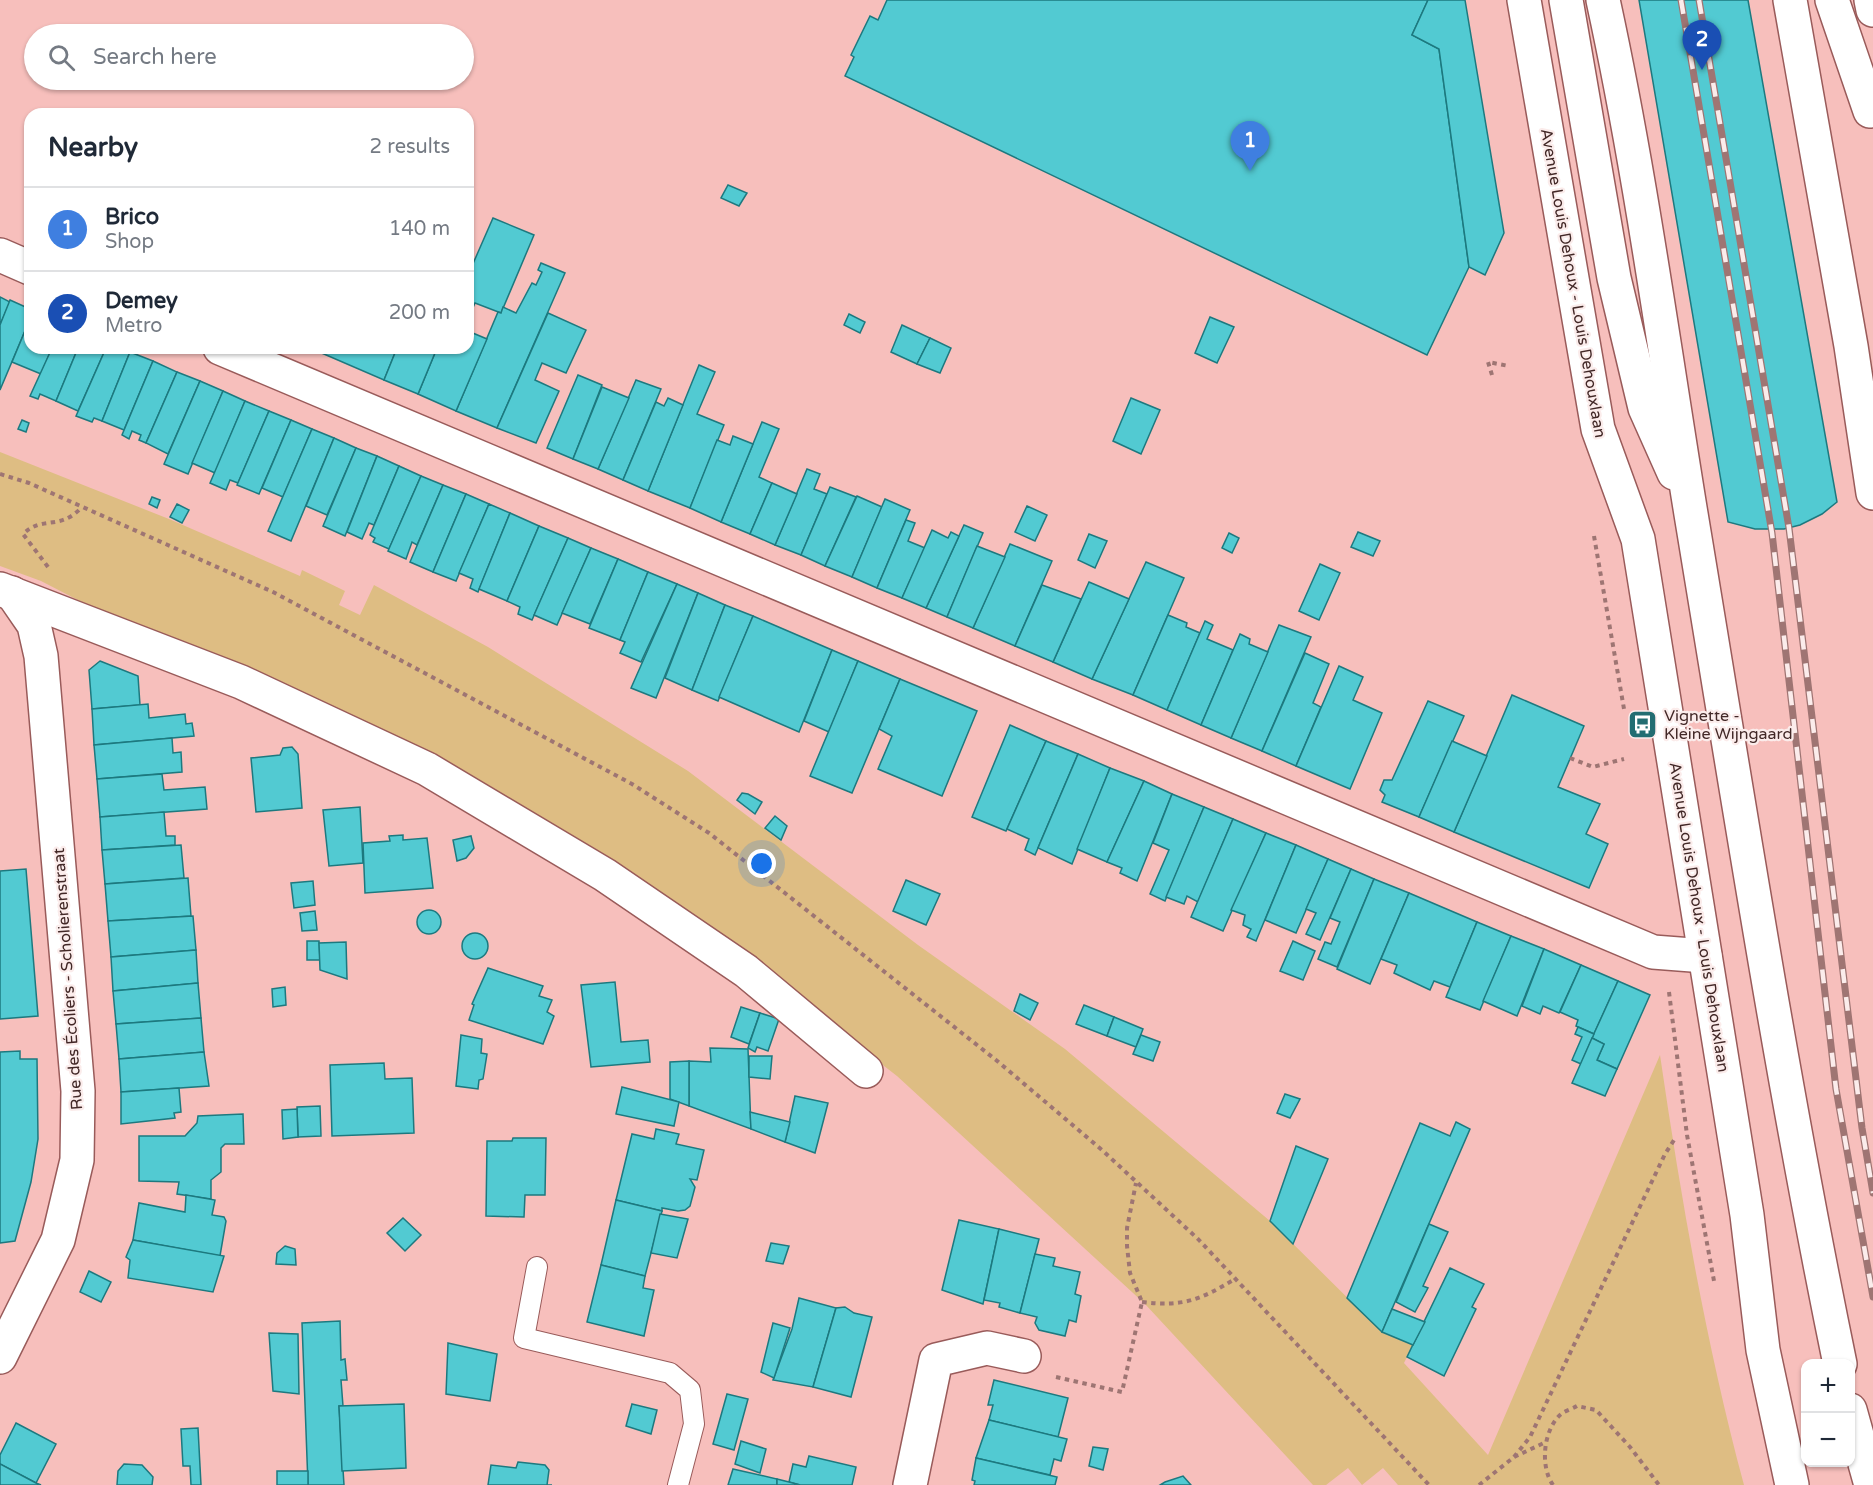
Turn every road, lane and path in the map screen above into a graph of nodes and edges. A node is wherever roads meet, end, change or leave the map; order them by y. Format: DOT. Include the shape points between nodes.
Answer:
graph roads {
  1 [pos="1524,0"];
  2 [pos="1566,0"];
  3 [pos="1603,0"];
  4 [pos="1790,0"];
  5 [pos="1832,0"];
  6 [pos="1871,0"];
  7 [pos="1873,10"];
  8 [pos="1872,115"];
  9 [pos="0,255"];
  10 [pos="24,265"];
  11 [pos="234,354"];
  12 [pos="1509,366"];
  13 [pos="1492,375"];
  14 [pos="0,474"];
  15 [pos="1873,493"];
  16 [pos="81,508"];
  17 [pos="1691,513"];
  18 [pos="51,571"];
  19 [pos="6,591"];
  20 [pos="1570,758"];
  21 [pos="1623,759"];
  22 [pos="1664,954"];
  23 [pos="1705,956"];
  24 [pos="866,1071"];
  25 [pos="1676,1137"];
  26 [pos="1136,1183"];
  27 [pos="537,1267"];
  28 [pos="1235,1279"];
  29 [pos="1715,1288"];
  30 [pos="1142,1302"];
  31 [pos="1024,1356"];
  32 [pos="0,1357"];
  33 [pos="1839,1359"];
  34 [pos="1852,1413"];
  35 [pos="1546,1442"];
  36 [pos="1514,1457"];
  37 [pos="678,1485"];
  38 [pos="910,1485"];
  39 [pos="1429,1485"];
  40 [pos="1479,1485"];
  41 [pos="1553,1485"];
  42 [pos="1659,1485"];
  43 [pos="1792,1485"];
  44 [pos="1871,1485"];
  1 -- 23 [label="main road, Avenue Louis Dehoux - Louis Dehouxlaan" via="1598,429 1638,539"];
  2 -- 17 [label="main road" via="1614,278 1645,408"];
  3 -- 17 [label="main road" via="1630,126"];
  4 -- 15 [label="main road"];
  5 -- 8 [label="main road"];
  6 -- 7 [label="main road"];
  9 -- 10 [label="main road"];
  11 -- 22 [label="main road"];
  12 -- 13 [label="path" via="1488,362"];
  14 -- 16 [label="path"];
  16 -- 18 [label="path" via="73,517 53,525 32,525 23,534"];
  16 -- 26 [label="path" via="273,592 632,784 709,833 996,1060"];
  17 -- 33 [label="main road" via="1813,1233"];
  19 -- 24 [label="main road" via="241,682 427,769 605,875 736,965"];
  19 -- 32 [label="main road, Rue des Écoliers - Scholierenstraat" via="34,625 40,656 78,1090 77,1160 57,1240"];
  20 -- 21 [label="path" via="1593,767"];
  22 -- 23 [label="main road"];
  22 -- 29 [label="path" via="1687,1136"];
  23 -- 43 [label="main road, Avenue Louis Dehoux - Louis Dehouxlaan" via="1747,1215 1762,1350"];
  25 -- 36 [label="path" via="1530,1437"];
  26 -- 28 [label="path"];
  26 -- 30 [label="path" via="1127,1246 1130,1274"];
  27 -- 37 [label="lane" via="524,1338 670,1373 690,1390 693,1424"];
  28 -- 30 [label="path" via="1202,1299 1164,1305"];
  28 -- 39 [label="path"];
  30 -- 31 [label="path" via="1122,1392 1029,1370"];
  31 -- 38 [label="main road" via="987,1348 936,1360"];
  34 -- 44 [label="main road"];
  35 -- 36 [label="path"];
  35 -- 41 [label="path" via="1546,1475"];
  35 -- 42 [label="path" via="1559,1416 1576,1406 1596,1410"];
  36 -- 40 [label="path"];
}
